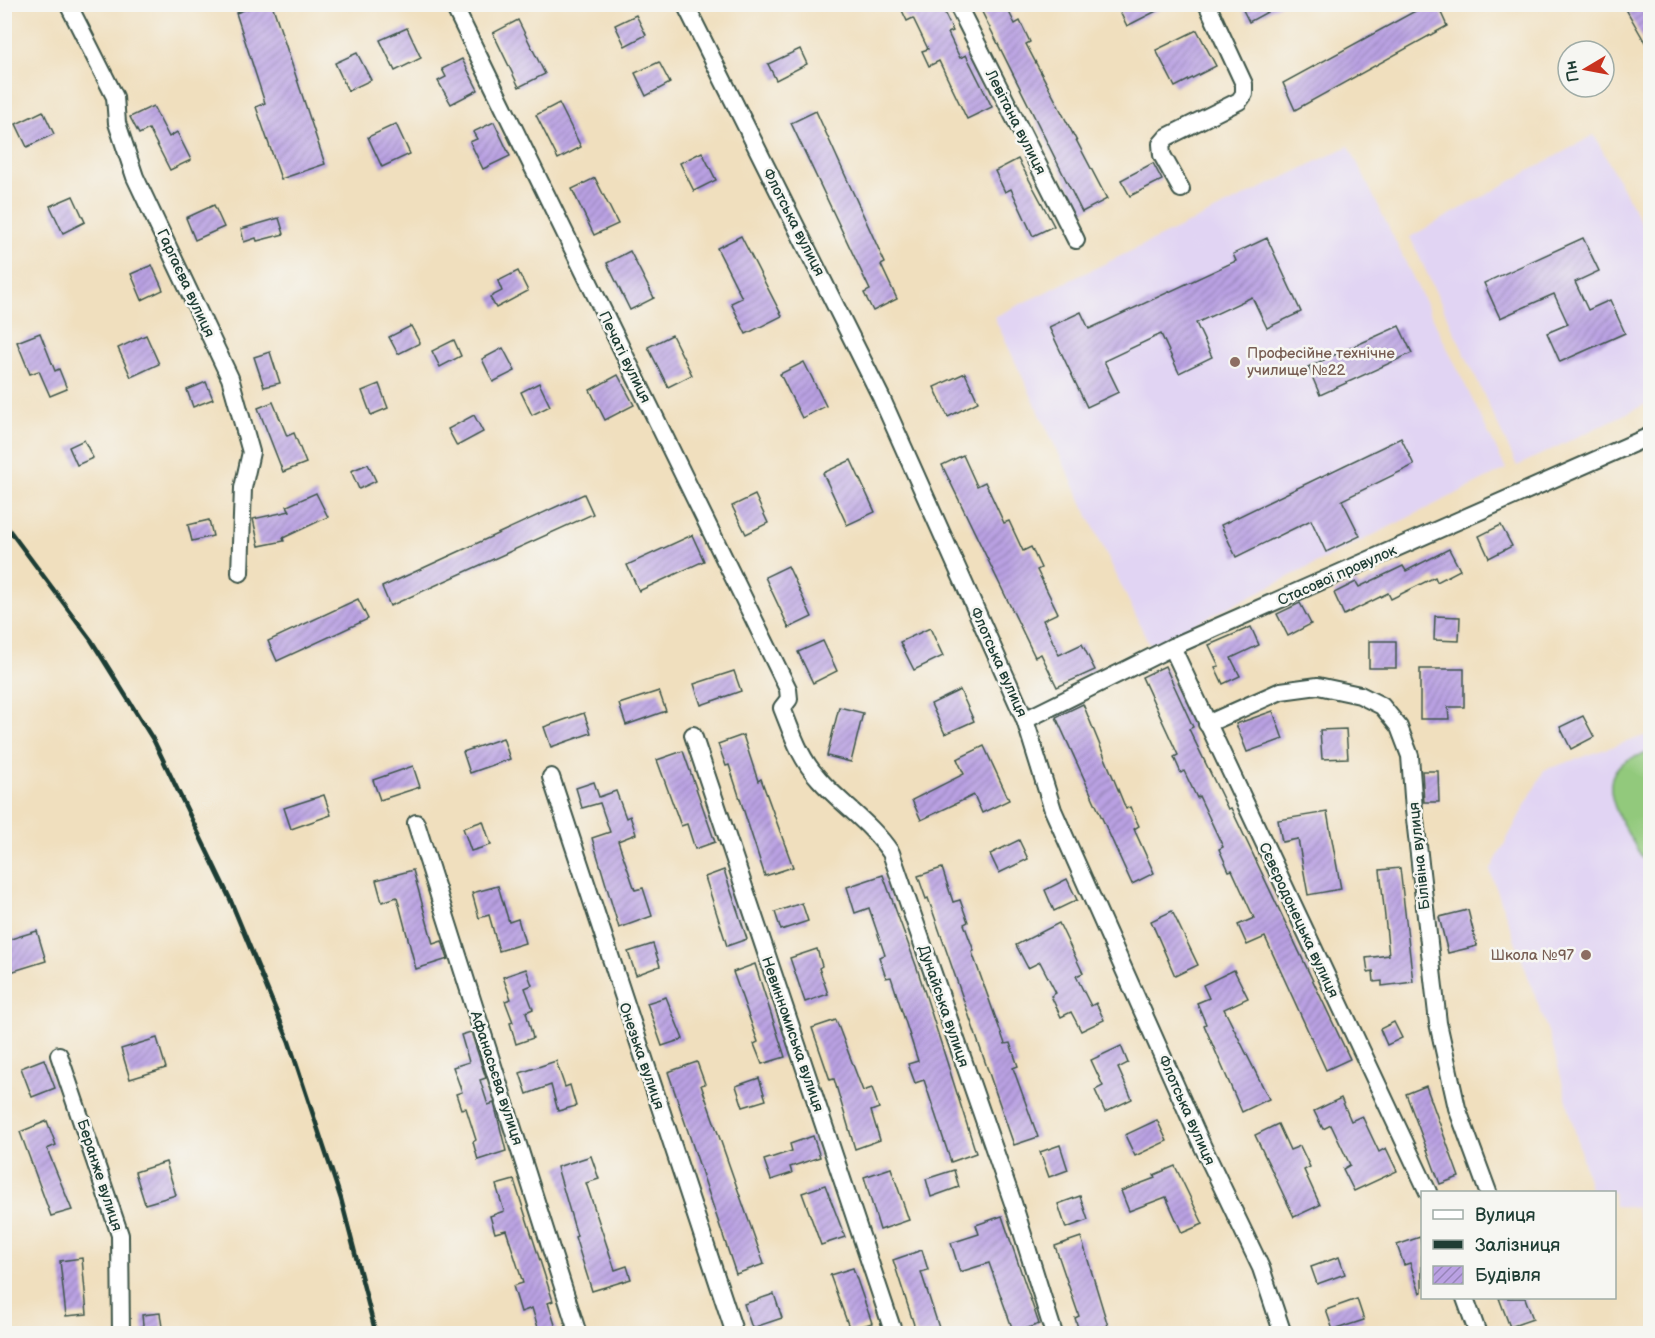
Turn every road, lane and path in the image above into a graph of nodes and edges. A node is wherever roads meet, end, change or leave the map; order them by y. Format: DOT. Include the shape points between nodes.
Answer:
graph roads {
  1 [pos="68,4"];
  2 [pos="453,4"];
  3 [pos="685,4"];
  4 [pos="957,4"];
  5 [pos="1207,4"];
  6 [pos="1181,189"];
  7 [pos="1076,240"];
  8 [pos="1650,436"];
  9 [pos="240,573"];
  10 [pos="1172,647"];
  11 [pos="782,708"];
  12 [pos="1025,720"];
  13 [pos="1207,724"];
  14 [pos="693,735"];
  15 [pos="551,777"];
  16 [pos="416,823"];
  17 [pos="59,1056"];
  18 [pos="1428,1191"];
  19 [pos="1488,1191"];
  20 [pos="1466,1299"];
  21 [pos="121,1334"];
  22 [pos="578,1334"];
  23 [pos="735,1334"];
  24 [pos="894,1334"];
  25 [pos="1054,1334"];
  26 [pos="1283,1334"];
  27 [pos="1478,1334"];
  1 -- 9 [label="street, Гаргаєва вулиця" via="115,97 117,123 135,177 230,378 250,452 243,488"];
  2 -- 11 [label="street, Печаті вулиця" via="788,689 789,699"];
  3 -- 12 [label="street, Флотська вулиця" via="881,397"];
  4 -- 7 [label="street, Левітана вулиця"];
  5 -- 6 [label="street" via="1244,84 1244,94 1239,101 1167,136 1161,144 1162,155"];
  8 -- 10 [label="street, Стасової провулок"];
  10 -- 12 [label="street, Стасової провулок"];
  10 -- 13 [label="street, Сєвєродонецька вулиця"];
  11 -- 25 [label="street, Дунайська вулиця" via="802,756 818,778 879,836 891,853 1013,1203"];
  12 -- 26 [label="street, Флотська вулиця" via="1053,810 1261,1268"];
  13 -- 18 [label="street, Сєвєродонецька вулиця"];
  13 -- 19 [label="street, Білівіна вулиця" via="1281,691 1318,686 1360,694 1382,706 1399,727 1410,756 1438,1023 1457,1107"];
  14 -- 24 [label="street, Невинномиська вулиця"];
  15 -- 23 [label="street, Онезька вулиця"];
  16 -- 22 [label="street, Афанасьєва вулиця"];
  17 -- 21 [label="street, Беранже вулиця" via="120,1235"];
  20 -- 27 [label="street"];
}
